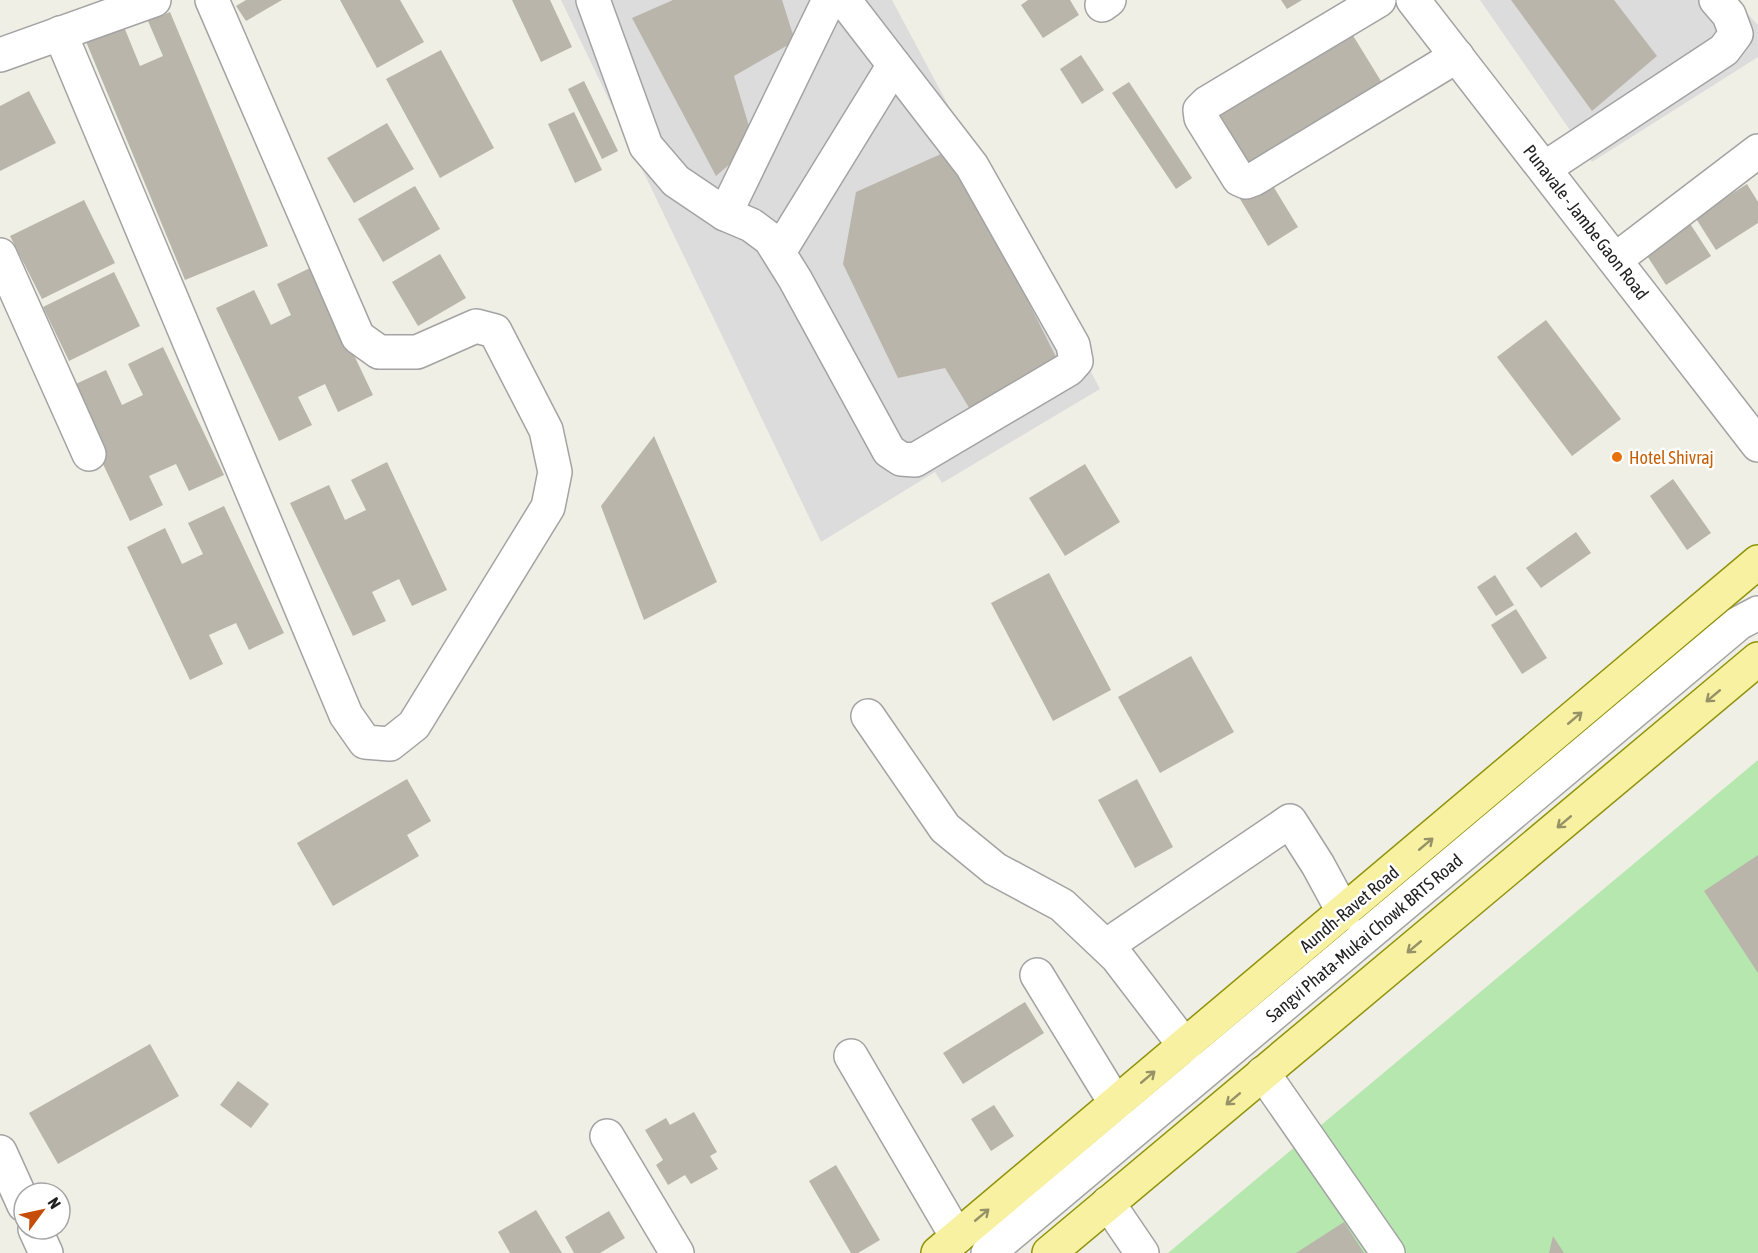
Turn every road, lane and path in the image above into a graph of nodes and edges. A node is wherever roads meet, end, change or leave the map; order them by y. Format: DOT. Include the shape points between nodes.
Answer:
graph roads {
  1 [pos="154,0"];
  2 [pos="212,0"];
  3 [pos="592,0"];
  4 [pos="829,0"];
  5 [pos="843,0"];
  6 [pos="1379,0"];
  7 [pos="1413,0"];
  8 [pos="1716,0"];
  9 [pos="60,33"];
  10 [pos="0,56"];
  11 [pos="1457,56"];
  12 [pos="894,65"];
  13 [pos="1758,150"];
  14 [pos="1545,168"];
  15 [pos="725,214"];
  16 [pos="779,252"];
  17 [pos="0,255"];
  18 [pos="1615,260"];
  19 [pos="1758,445"];
  20 [pos="89,454"];
  21 [pos="1758,562"];
  22 [pos="1758,595"];
  23 [pos="1749,618"];
  24 [pos="1758,659"];
  25 [pos="868,716"];
  26 [pos="1344,913"];
  27 [pos="1106,946"];
  28 [pos="1037,975"];
  29 [pos="1185,1046"];
  30 [pos="851,1056"];
  31 [pos="1263,1073"];
  32 [pos="1116,1104"];
  33 [pos="607,1136"];
  34 [pos="0,1152"];
  35 [pos="13,1181"];
  36 [pos="1108,1203"];
  37 [pos="947,1245"];
  38 [pos="677,1253"];
  39 [pos="988,1253"];
  40 [pos="1049,1253"];
  41 [pos="1142,1253"];
  42 [pos="1388,1253"];
  1 -- 9 [label="street"];
  2 -- 9 [label="street" via="358,337 379,352 417,352 476,326 495,331 546,430 555,472 548,507 414,726 390,744 365,742 346,715"];
  3 -- 15 [label="street" via="646,146 676,181"];
  4 -- 15 [label="street"];
  5 -- 12 [label="street"];
  6 -- 11 [label="street" via="1200,110 1201,118 1239,179 1246,182 1254,178"];
  7 -- 11 [label="street, Punavale - Jambe Gaon Road"];
  8 -- 14 [label="street" via="1729,15 1736,34 1724,50"];
  9 -- 10 [label="street"];
  11 -- 14 [label="street, Punavale - Jambe Gaon Road"];
  12 -- 16 [label="street"];
  12 -- 16 [label="street" via="972,166 1073,345 1076,361 1069,369 915,460 901,459 889,451"];
  13 -- 18 [label="street"];
  14 -- 18 [label="street, Punavale - Jambe Gaon Road"];
  15 -- 16 [label="street" via="751,225 770,239"];
  17 -- 20 [label="street"];
  18 -- 19 [label="street, Punavale - Jambe Gaon Road"];
  26 -- 21 [label="main road, Aundh-Ravet Road, one-way"];
  22 -- 23 [label="street, Sangvi Phata-Mukai Chowk BRTS Road"];
  23 -- 39 [label="street, Sangvi Phata-Mukai Chowk BRTS Road"];
  24 -- 31 [label="main road, one-way"];
  25 -- 27 [label="street" via="945,828 995,869 1062,905"];
  26 -- 27 [label="street" via="1290,821"];
  26 -- 29 [label="main road, Aundh-Ravet Road"];
  27 -- 29 [label="street"];
  28 -- 32 [label="street"];
  32 -- 29 [label="main road, Aundh-Ravet Road, one-way"];
  30 -- 37 [label="street"];
  31 -- 36 [label="main road, one-way"];
  31 -- 42 [label="street"];
  37 -- 32 [label="main road, Aundh-Ravet Road, one-way"];
  33 -- 38 [label="street"];
  34 -- 35 [label="street"];
  36 -- 40 [label="main road"];
  36 -- 41 [label="street"];
}
